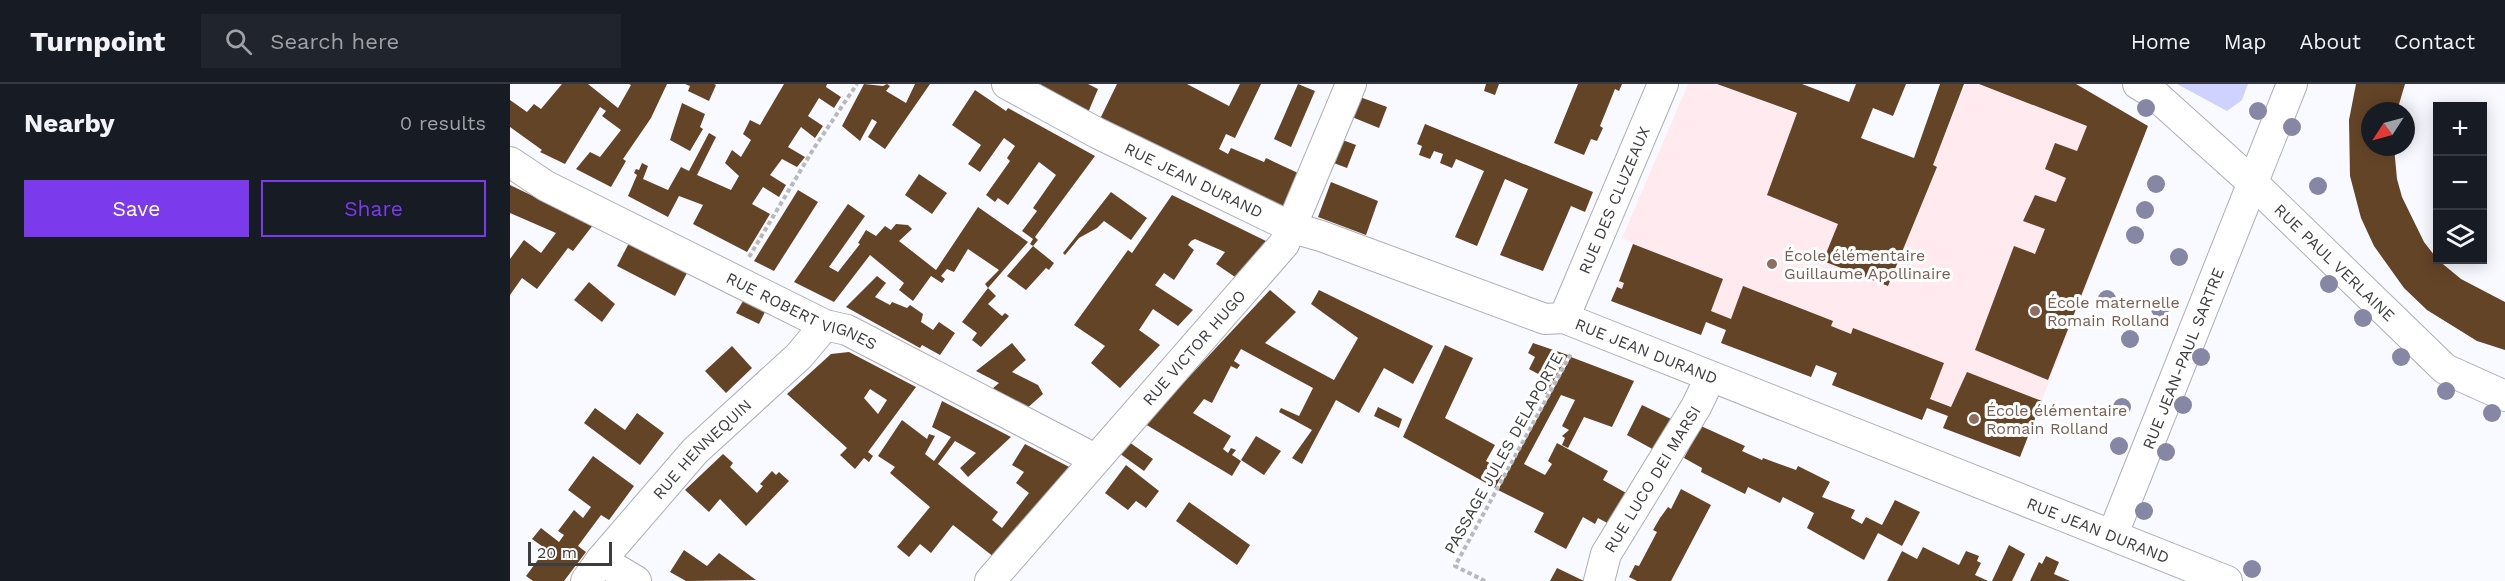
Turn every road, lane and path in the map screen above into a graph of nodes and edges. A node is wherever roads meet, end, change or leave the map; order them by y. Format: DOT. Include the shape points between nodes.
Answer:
graph roads {
  1 [pos="856,84"];
  2 [pos="1007,84"];
  3 [pos="1351,84"];
  4 [pos="1663,84"];
  5 [pos="2138,84"];
  6 [pos="2292,84"];
  7 [pos="510,162"];
  8 [pos="2254,184"];
  9 [pos="1293,228"];
  10 [pos="735,280"];
  11 [pos="1564,318"];
  12 [pos="825,325"];
  13 [pos="1594,330"];
  14 [pos="1710,378"];
  15 [pos="2505,396"];
  16 [pos="1095,459"];
  17 [pos="2113,534"];
  18 [pos="594,570"];
  19 [pos="2211,578"];
  20 [pos="636,581"];
  21 [pos="990,581"];
  22 [pos="1485,581"];
  23 [pos="1599,581"];
  1 -- 10 [label="path"];
  2 -- 9 [label="street, RUE JEAN DURAND" via="1097,133"];
  3 -- 9 [label="street, RUE VICTOR HUGO"];
  4 -- 11 [label="street, RUE DES CLUZEAUX"];
  5 -- 8 [label="street, RUE PAUL VERLAINE"];
  6 -- 8 [label="street"];
  7 -- 10 [label="street, RUE ROBERT VIGNES" via="546,186"];
  8 -- 15 [label="street, RUE PAUL VERLAINE" via="2445,369"];
  8 -- 17 [label="street, RUE JEAN-PAUL SARTRE"];
  9 -- 11 [label="street, RUE JEAN DURAND" via="1545,319"];
  9 -- 16 [label="street, RUE VICTOR HUGO" via="1284,244"];
  10 -- 12 [label="street, RUE ROBERT VIGNES"];
  11 -- 13 [label="street, RUE JEAN DURAND"];
  12 -- 16 [label="street, RUE ROBERT VIGNES" via="848,330"];
  12 -- 18 [label="street, RUE HENNEQUIN" via="799,356 695,452"];
  13 -- 14 [label="street, RUE JEAN DURAND"];
  13 -- 22 [label="path, PASSAGE JULES DELAPORTE" via="1587,346 1572,352 1455,566"];
  14 -- 17 [label="street, RUE JEAN DURAND"];
  14 -- 23 [label="street, RUE LUCO DEI MARSI" via="1606,554"];
  16 -- 21 [label="street, RUE VICTOR HUGO"];
  17 -- 19 [label="street, RUE JEAN DURAND"];
  18 -- 20 [label="street"];
}
